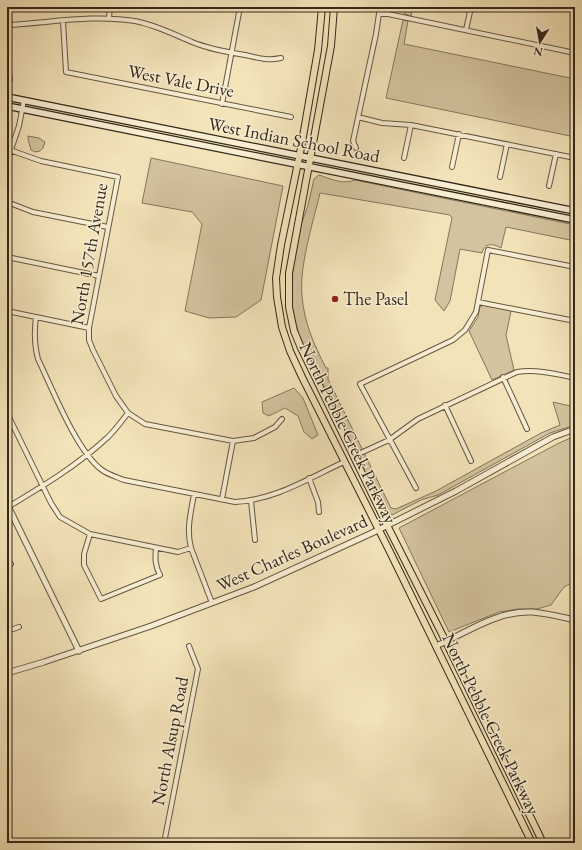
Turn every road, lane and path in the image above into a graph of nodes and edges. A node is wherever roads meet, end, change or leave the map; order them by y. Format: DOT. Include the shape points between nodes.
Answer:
graph roads {
  1 [pos="110,7"];
  2 [pos="240,7"];
  3 [pos="322,7"];
  4 [pos="334,7"];
  5 [pos="380,7"];
  6 [pos="471,7"];
  7 [pos="379,14"];
  8 [pos="110,18"];
  9 [pos="64,21"];
  10 [pos="7,25"];
  11 [pos="466,30"];
  12 [pos="231,53"];
  13 [pos="575,53"];
  14 [pos="281,58"];
  15 [pos="7,59"];
  16 [pos="10,80"];
  17 [pos="7,97"];
  18 [pos="24,100"];
  19 [pos="222,104"];
  20 [pos="7,106"];
  21 [pos="22,110"];
  22 [pos="291,117"];
  23 [pos="358,117"];
  24 [pos="411,124"];
  25 [pos="459,134"];
  26 [pos="507,144"];
  27 [pos="356,148"];
  28 [pos="9,150"];
  29 [pos="556,154"];
  30 [pos="300,156"];
  31 [pos="311,158"];
  32 [pos="404,158"];
  33 [pos="575,158"];
  34 [pos="7,162"];
  35 [pos="298,165"];
  36 [pos="310,167"];
  37 [pos="452,167"];
  38 [pos="500,177"];
  39 [pos="549,186"];
  40 [pos="7,202"];
  41 [pos="575,211"];
  42 [pos="575,220"];
  43 [pos="108,227"];
  44 [pos="7,257"];
  45 [pos="575,267"];
  46 [pos="99,276"];
  47 [pos="478,302"];
  48 [pos="289,307"];
  49 [pos="278,308"];
  50 [pos="7,311"];
  51 [pos="36,317"];
  52 [pos="575,321"];
  53 [pos="89,328"];
  54 [pos="503,377"];
  55 [pos="575,378"];
  56 [pos="445,405"];
  57 [pos="7,413"];
  58 [pos="128,413"];
  59 [pos="282,419"];
  60 [pos="527,429"];
  61 [pos="575,429"];
  62 [pos="389,440"];
  63 [pos="233,441"];
  64 [pos="87,455"];
  65 [pos="354,456"];
  66 [pos="471,461"];
  67 [pos="344,462"];
  68 [pos="309,478"];
  69 [pos="43,487"];
  70 [pos="416,488"];
  71 [pos="194,494"];
  72 [pos="222,499"];
  73 [pos="251,501"];
  74 [pos="8,506"];
  75 [pos="319,512"];
  76 [pos="387,525"];
  77 [pos="378,530"];
  78 [pos="90,534"];
  79 [pos="255,540"];
  80 [pos="156,548"];
  81 [pos="190,548"];
  82 [pos="212,603"];
  83 [pos="575,620"];
  84 [pos="19,627"];
  85 [pos="7,631"];
  86 [pos="446,642"];
  87 [pos="189,646"];
  88 [pos="436,646"];
  89 [pos="79,651"];
  90 [pos="7,673"];
  91 [pos="504,764"];
  92 [pos="495,768"];
  93 [pos="164,843"];
  94 [pos="532,843"];
  95 [pos="543,843"];
  1 -- 8 [label="street"];
  2 -- 12 [label="street"];
  3 -- 30 [label="main road, North Pebble Creek Parkway" via="318,50"];
  4 -- 31 [label="main road, North Pebble Creek Parkway" via="331,46"];
  5 -- 7 [label="street"];
  6 -- 11 [label="street"];
  7 -- 11 [label="street"];
  7 -- 23 [label="street"];
  8 -- 9 [label="street"];
  8 -- 12 [label="street" via="151,25 218,51"];
  9 -- 10 [label="street"];
  9 -- 19 [label="street, West Vale Drive" via="66,72"];
  11 -- 13 [label="street"];
  12 -- 14 [label="street" via="270,60"];
  12 -- 19 [label="street"];
  15 -- 16 [label="street"];
  17 -- 18 [label="main road, West Indian School Road"];
  18 -- 21 [label="street"];
  18 -- 30 [label="main road, West Indian School Road"];
  19 -- 22 [label="street, West Vale Drive"];
  20 -- 21 [label="main road, West Indian School Road"];
  21 -- 28 [label="street" via="19,126"];
  21 -- 35 [label="main road, West Indian School Road"];
  23 -- 24 [label="street"];
  23 -- 27 [label="street" via="353,141"];
  24 -- 25 [label="street"];
  24 -- 32 [label="street"];
  25 -- 26 [label="street"];
  25 -- 37 [label="street"];
  26 -- 29 [label="street"];
  26 -- 38 [label="street"];
  28 -- 34 [label="street"];
  28 -- 43 [label="street, North 157th Avenue" via="41,161 118,177"];
  29 -- 33 [label="street"];
  29 -- 39 [label="street"];
  30 -- 31 [label="main road, West Indian School Road"];
  30 -- 35 [label="main road, North Pebble Creek Parkway"];
  31 -- 36 [label="main road, North Pebble Creek Parkway"];
  31 -- 41 [label="main road, West Indian School Road"];
  35 -- 36 [label="main road, West Indian School Road"];
  35 -- 49 [label="main road, North Pebble Creek Parkway" via="278,266"];
  36 -- 42 [label="main road, West Indian School Road"];
  36 -- 48 [label="main road, North Pebble Creek Parkway" via="290,265"];
  40 -- 43 [label="street" via="33,212"];
  43 -- 46 [label="street, North 157th Avenue"];
  44 -- 46 [label="street"];
  45 -- 47 [label="street" via="488,250"];
  46 -- 53 [label="street, North 157th Avenue"];
  47 -- 52 [label="street"];
  47 -- 62 [label="street" via="471,323 453,340 360,384"];
  48 -- 49 [label="main road"];
  48 -- 65 [label="main road, North Pebble Creek Parkway" via="301,348"];
  49 -- 67 [label="main road, North Pebble Creek Parkway" via="290,351"];
  50 -- 51 [label="street"];
  51 -- 53 [label="street"];
  51 -- 64 [label="street" via="34,340 38,359"];
  53 -- 58 [label="street, North 157th Avenue" via="89,340 93,350 116,396"];
  54 -- 55 [label="street" via="524,371"];
  54 -- 56 [label="street"];
  54 -- 60 [label="street"];
  56 -- 62 [label="street" via="418,419"];
  56 -- 66 [label="street"];
  57 -- 69 [label="street"];
  58 -- 63 [label="street" via="136,420 150,425"];
  58 -- 64 [label="street" via="109,436"];
  59 -- 63 [label="street" via="275,427 254,438"];
  61 -- 76 [label="street, West Charles Boulevard" via="553,437 450,494"];
  62 -- 65 [label="street"];
  62 -- 70 [label="street"];
  63 -- 72 [label="street"];
  64 -- 69 [label="street"];
  64 -- 71 [label="street" via="101,470 112,476"];
  65 -- 76 [label="main road, North Pebble Creek Parkway"];
  67 -- 68 [label="street"];
  67 -- 77 [label="main road, North Pebble Creek Parkway"];
  68 -- 73 [label="street" via="278,493"];
  68 -- 75 [label="street"];
  69 -- 74 [label="street"];
  69 -- 78 [label="street" via="60,517"];
  71 -- 72 [label="street"];
  71 -- 81 [label="street" via="188,530"];
  72 -- 73 [label="street" via="235,502"];
  73 -- 79 [label="street"];
  74 -- 89 [label="street"];
  76 -- 77 [label="street, West Charles Boulevard"];
  76 -- 86 [label="main road, North Pebble Creek Parkway"];
  77 -- 82 [label="street, West Charles Boulevard"];
  77 -- 88 [label="main road, North Pebble Creek Parkway"];
  78 -- 80 [label="street"];
  78 -- 80 [label="street" via="84,564 101,599 160,575 155,560"];
  80 -- 81 [label="street" via="178,552"];
  81 -- 82 [label="street"];
  82 -- 89 [label="street, West Charles Boulevard"];
  83 -- 86 [label="street" via="532,612 516,613 493,619"];
  84 -- 85 [label="street"];
  86 -- 88 [label="street"];
  86 -- 91 [label="main road, North Pebble Creek Parkway"];
  87 -- 93 [label="street, North Alsup Road" via="198,669"];
  88 -- 92 [label="main road, North Pebble Creek Parkway"];
  89 -- 90 [label="street, West Charles Boulevard"];
  91 -- 92 [label="main road"];
  91 -- 95 [label="main road, North Pebble Creek Parkway"];
  92 -- 94 [label="main road, North Pebble Creek Parkway"];
}
